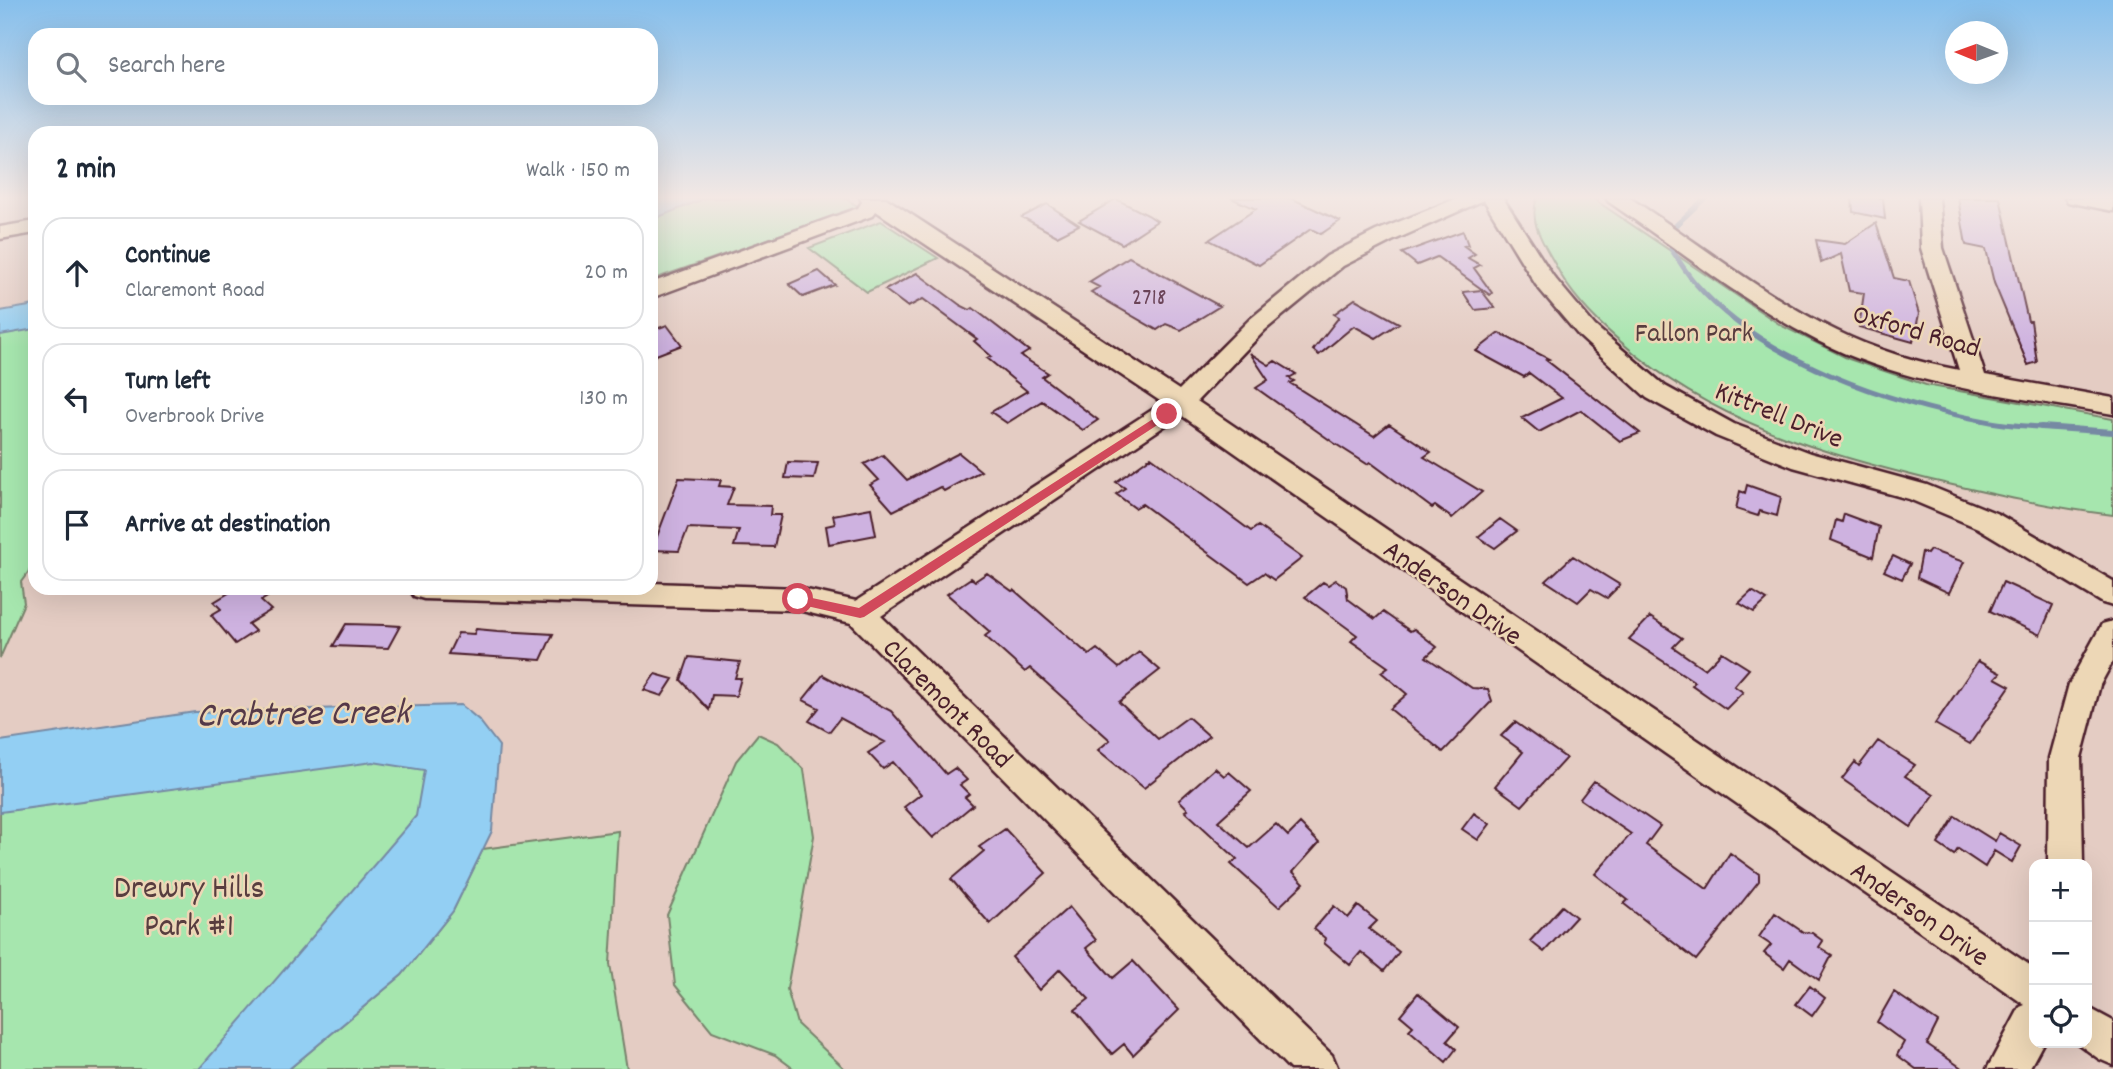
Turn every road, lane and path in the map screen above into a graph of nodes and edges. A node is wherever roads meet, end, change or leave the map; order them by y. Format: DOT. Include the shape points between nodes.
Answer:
graph roads {
  1 [pos="768,248"];
  2 [pos="948,248"];
  3 [pos="1361,248"];
  4 [pos="1524,248"];
  5 [pos="1690,248"];
  6 [pos="1933,248"];
  7 [pos="658,288"];
  8 [pos="1973,379"];
  9 [pos="1181,403"];
  10 [pos="2113,406"];
  11 [pos="658,595"];
  12 [pos="2113,595"];
  13 [pos="860,614"];
  14 [pos="2113,633"];
  15 [pos="2065,859"];
  16 [pos="2029,987"];
  17 [pos="2029,1030"];
  18 [pos="2092,1030"];
  19 [pos="2113,1045"];
  20 [pos="1318,1069"];
  21 [pos="2007,1069"];
  1 -- 7 [label="street"];
  2 -- 9 [label="street, Anderson Drive"];
  3 -- 9 [label="street" via="1335,261 1257,325"];
  4 -- 12 [label="street, Kittrell Drive" via="1587,331 1656,392 1738,435 1802,460 1917,492 1988,521"];
  5 -- 8 [label="street, Oxford Road" via="1757,293 1858,349"];
  6 -- 8 [label="street"];
  8 -- 10 [label="street, Oxford Road"];
  9 -- 13 [label="street"];
  9 -- 16 [label="street, Anderson Drive"];
  11 -- 13 [label="street, Claremont Road" via="798,599"];
  13 -- 20 [label="street, Claremont Road"];
  14 -- 15 [label="street" via="2085,684 2065,758"];
  17 -- 21 [label="street"];
  18 -- 19 [label="street"];
}
